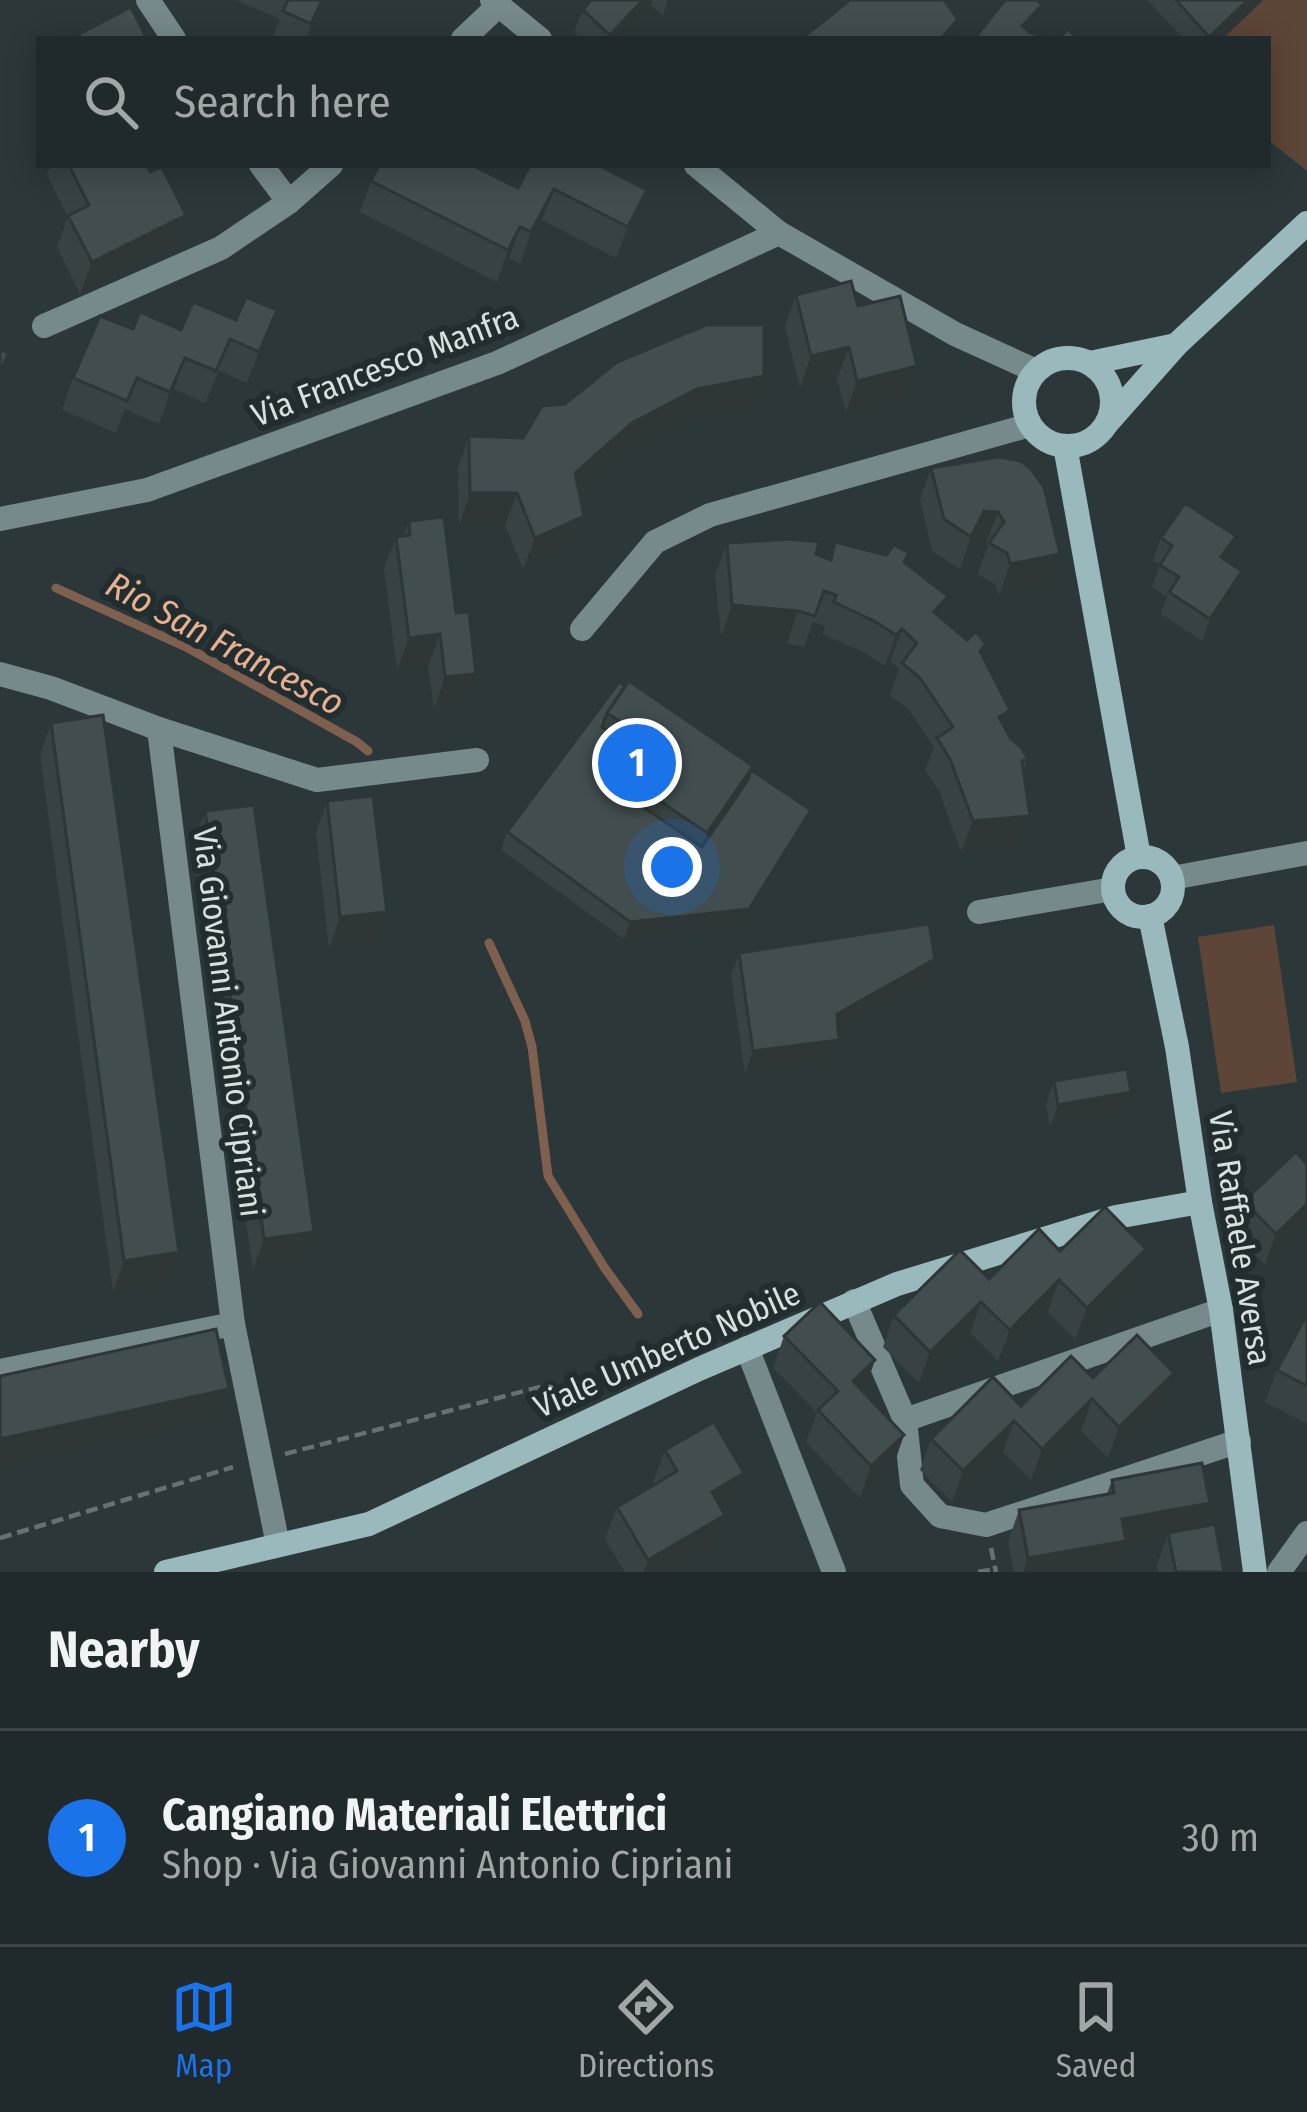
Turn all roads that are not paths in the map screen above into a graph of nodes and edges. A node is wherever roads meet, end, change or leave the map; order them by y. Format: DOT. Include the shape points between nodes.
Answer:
graph roads {
  1 [pos="148,0"];
  2 [pos="495,3"];
  3 [pos="172,36"];
  4 [pos="467,36"];
  5 [pos="535,36"];
  6 [pos="263,168"];
  7 [pos="328,168"];
  8 [pos="699,168"];
  9 [pos="289,202"];
  10 [pos="1307,224"];
  11 [pos="779,233"];
  12 [pos="44,326"];
  13 [pos="1176,345"];
  14 [pos="1090,363"];
  15 [pos="1036,371"];
  16 [pos="1108,422"];
  17 [pos="1030,425"];
  18 [pos="1065,446"];
  19 [pos="0,519"];
  20 [pos="582,629"];
  21 [pos="0,674"];
  22 [pos="159,729"];
  23 [pos="477,760"];
  24 [pos="1307,854"];
  25 [pos="1139,857"];
  26 [pos="1172,878"];
  27 [pos="1113,889"];
  28 [pos="979,912"];
  29 [pos="1150,916"];
  30 [pos="1200,1202"];
  31 [pos="854,1301"];
  32 [pos="1221,1310"];
  33 [pos="233,1324"];
  34 [pos="747,1348"];
  35 [pos="0,1371"];
  36 [pos="905,1420"];
  37 [pos="1239,1441"];
  38 [pos="1307,1533"];
  39 [pos="278,1545"];
  40 [pos="216,1566"];
  41 [pos="166,1572"];
  42 [pos="834,1572"];
  43 [pos="1255,1572"];
  44 [pos="1279,1572"];
  1 -- 3 [label="street"];
  2 -- 4 [label="street"];
  2 -- 5 [label="street"];
  6 -- 9 [label="street"];
  7 -- 9 [label="street"];
  8 -- 11 [label="street"];
  9 -- 12 [label="street" via="221,248"];
  10 -- 13 [label="main road"];
  11 -- 15 [label="street"];
  11 -- 19 [label="street, Via Francesco Manfra" via="496,363 147,490"];
  13 -- 14 [label="main road"];
  13 -- 16 [label="main road"];
  14 -- 15 [label="main road" via="1061,358"];
  14 -- 16 [label="main road" via="1109,382"];
  15 -- 17 [label="main road" via="1024,397"];
  16 -- 18 [label="main road" via="1090,441"];
  17 -- 18 [label="main road"];
  17 -- 20 [label="street" via="710,514 655,542"];
  18 -- 25 [label="main road"];
  21 -- 22 [label="street"];
  22 -- 23 [label="street" via="317,780"];
  22 -- 33 [label="street, Via Giovanni Antonio Cipriani"];
  24 -- 26 [label="street"];
  25 -- 26 [label="main road" via="1159,862"];
  25 -- 27 [label="main road" via="1123,865"];
  26 -- 29 [label="main road" via="1169,903"];
  27 -- 28 [label="street"];
  27 -- 29 [label="main road" via="1130,914"];
  29 -- 30 [label="main road, Via Raffaele Aversa"];
  30 -- 31 [label="main road, Viale Umberto Nobile" via="1116,1217"];
  30 -- 32 [label="main road, Via Raffaele Aversa"];
  31 -- 34 [label="main road, Viale Umberto Nobile"];
  31 -- 36 [label="street"];
  32 -- 36 [label="street"];
  32 -- 37 [label="main road, Via Raffaele Aversa"];
  33 -- 35 [label="street"];
  33 -- 39 [label="street, Via Giovanni Antonio Cipriani"];
  34 -- 39 [label="main road, Viale Umberto Nobile" via="369,1524"];
  34 -- 42 [label="street"];
  36 -- 37 [label="street" via="912,1485 940,1516 986,1525"];
  37 -- 43 [label="main road, Via Raffaele Aversa"];
  38 -- 44 [label="street"];
  39 -- 40 [label="main road, Viale Umberto Nobile"];
  40 -- 41 [label="main road, Viale Umberto Nobile"];
}
